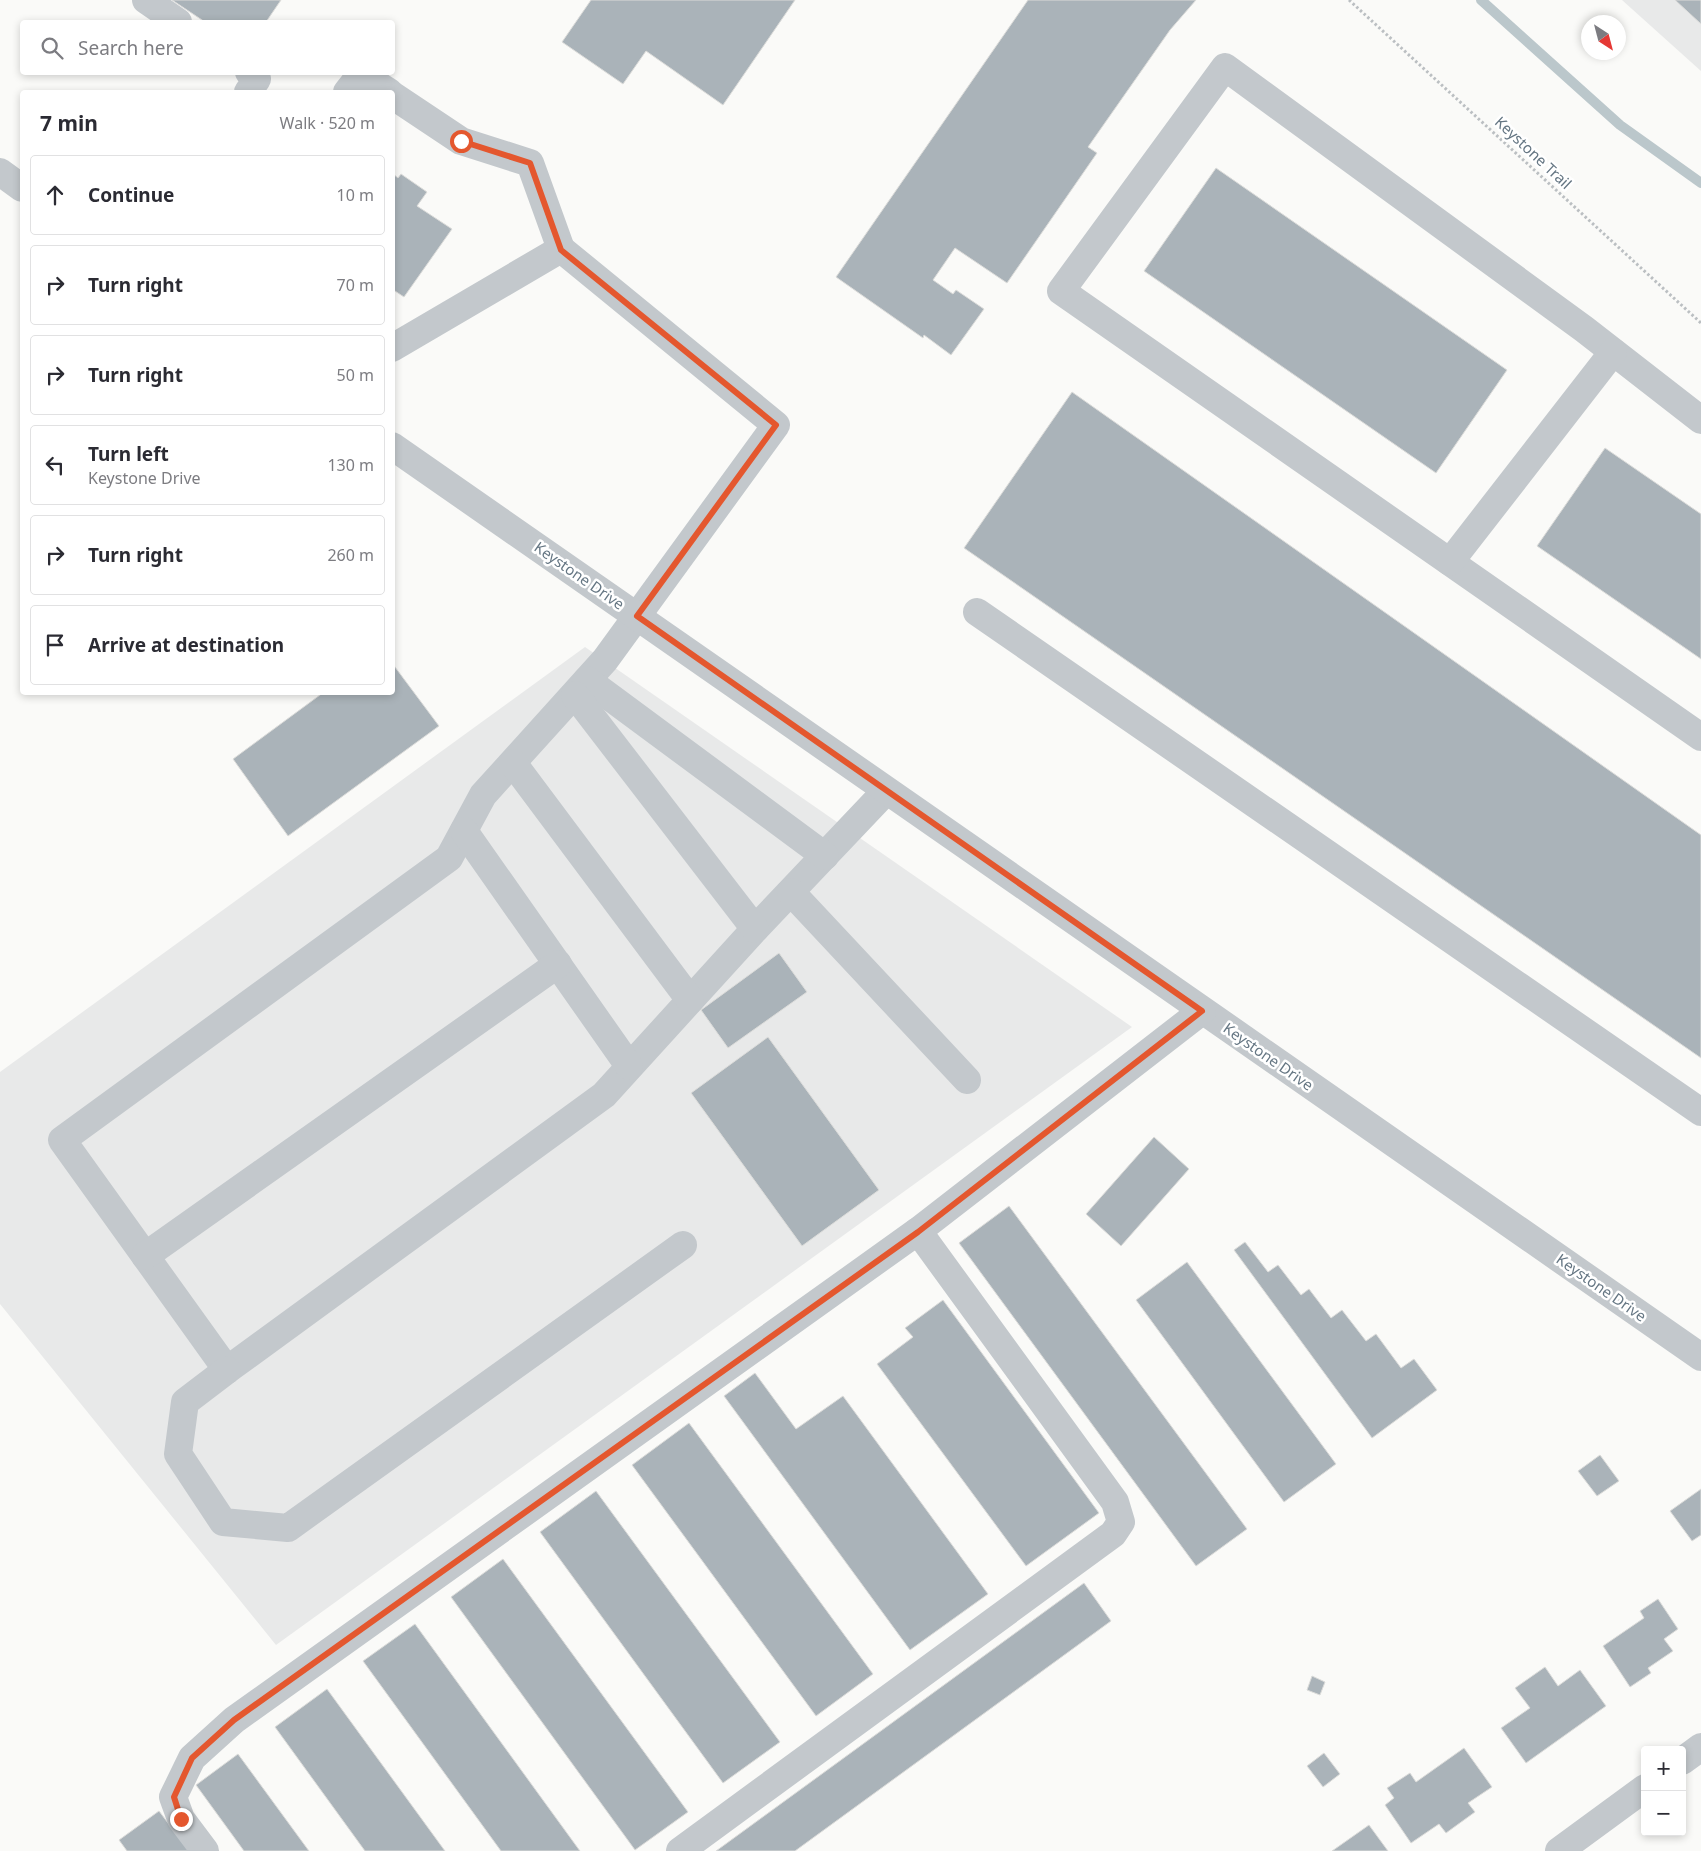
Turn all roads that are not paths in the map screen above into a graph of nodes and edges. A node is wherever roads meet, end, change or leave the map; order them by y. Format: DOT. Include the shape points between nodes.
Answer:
graph roads {
  1 [pos="146,0"];
  2 [pos="175,20"];
  3 [pos="252,75"];
  4 [pos="361,75"];
  5 [pos="364,75"];
  6 [pos="249,90"];
  7 [pos="349,90"];
  8 [pos="386,90"];
  9 [pos="395,97"];
  10 [pos="561,250"];
  11 [pos="395,346"];
  12 [pos="1614,352"];
  13 [pos="1701,420"];
  14 [pos="395,448"];
  15 [pos="1450,562"];
  16 [pos="977,612"];
  17 [pos="637,616"];
  18 [pos="581,688"];
  19 [pos="1701,737"];
  20 [pos="513,763"];
  21 [pos="886,791"];
  22 [pos="464,832"];
  23 [pos="825,856"];
  24 [pos="791,892"];
  25 [pos="754,930"];
  26 [pos="558,964"];
  27 [pos="690,1000"];
  28 [pos="1202,1011"];
  29 [pos="629,1066"];
  30 [pos="967,1080"];
  31 [pos="1701,1112"];
  32 [pos="918,1232"];
  33 [pos="683,1245"];
  34 [pos="145,1256"];
  35 [pos="1701,1357"];
  36 [pos="227,1370"];
  37 [pos="1701,1747"];
  38 [pos="1686,1758"];
  39 [pos="1641,1791"];
  40 [pos="205,1851"];
  41 [pos="680,1851"];
  42 [pos="1559,1851"];
  1 -- 2 [label="street"];
  3 -- 6 [label="street" via="257,79"];
  4 -- 7 [label="street"];
  5 -- 8 [label="street"];
  9 -- 10 [label="street" via="461,141 530,163"];
  10 -- 11 [label="street"];
  10 -- 17 [label="street" via="776,425"];
  12 -- 13 [label="street"];
  12 -- 15 [label="street"];
  12 -- 15 [label="street" via="1225,67 1061,291"];
  14 -- 17 [label="street, Keystone Drive"];
  15 -- 19 [label="street"];
  16 -- 31 [label="street"];
  17 -- 18 [label="street"];
  17 -- 21 [label="street, Keystone Drive"];
  18 -- 20 [label="street"];
  18 -- 23 [label="street"];
  18 -- 25 [label="street"];
  20 -- 22 [label="street" via="483,795"];
  20 -- 27 [label="street"];
  21 -- 23 [label="street"];
  21 -- 28 [label="street, Keystone Drive"];
  22 -- 26 [label="street"];
  22 -- 34 [label="street" via="449,858 62,1140"];
  23 -- 24 [label="street"];
  24 -- 25 [label="street"];
  24 -- 30 [label="street"];
  25 -- 27 [label="street"];
  26 -- 29 [label="street"];
  26 -- 34 [label="street"];
  27 -- 29 [label="street"];
  28 -- 32 [label="street"];
  28 -- 35 [label="street, Keystone Drive"];
  29 -- 36 [label="street" via="604,1095"];
  32 -- 40 [label="street" via="234,1720 192,1758 174,1797 181,1819"];
  32 -- 41 [label="street" via="1115,1502 1121,1522 1113,1534"];
  33 -- 36 [label="street" via="288,1528 223,1522 178,1454 185,1402"];
  34 -- 36 [label="street"];
  37 -- 38 [label="street"];
  39 -- 42 [label="street"];
}
